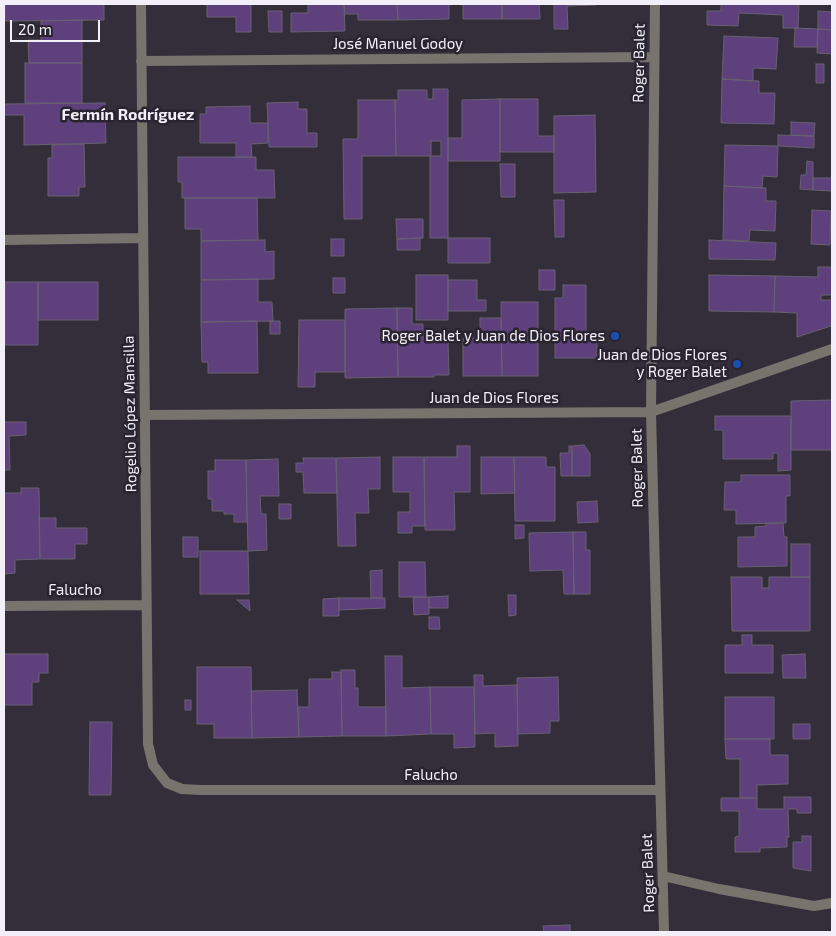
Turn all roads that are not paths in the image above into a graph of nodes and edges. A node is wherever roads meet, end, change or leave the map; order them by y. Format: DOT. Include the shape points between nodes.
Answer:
graph roads {
  1 [pos="141,4"];
  2 [pos="655,4"];
  3 [pos="654,57"];
  4 [pos="141,61"];
  5 [pos="143,238"];
  6 [pos="4,240"];
  7 [pos="832,349"];
  8 [pos="651,412"];
  9 [pos="145,415"];
  10 [pos="146,604"];
  11 [pos="4,606"];
  12 [pos="201,790"];
  13 [pos="660,790"];
  14 [pos="663,876"];
  15 [pos="832,903"];
  16 [pos="664,932"];
  1 -- 4 [label="street, Rogelio López Mansilla"];
  2 -- 3 [label="street, Roger Balet"];
  3 -- 4 [label="street, José Manuel Godoy"];
  3 -- 8 [label="street, Roger Balet"];
  4 -- 5 [label="street, Rogelio López Mansilla"];
  5 -- 6 [label="street"];
  5 -- 9 [label="street, Rogelio López Mansilla"];
  7 -- 8 [label="street, Juan de Dios Flores"];
  8 -- 9 [label="street, Juan de Dios Flores"];
  8 -- 13 [label="street, Roger Balet"];
  9 -- 10 [label="street, Rogelio López Mansilla"];
  10 -- 11 [label="street, Falucho"];
  10 -- 12 [label="street, Rogelio López Mansilla" via="148,744 153,765 167,783 182,789"];
  12 -- 13 [label="street, Falucho"];
  13 -- 14 [label="street, Roger Balet"];
  14 -- 15 [label="street" via="814,906"];
  14 -- 16 [label="street, Roger Balet"];
}
